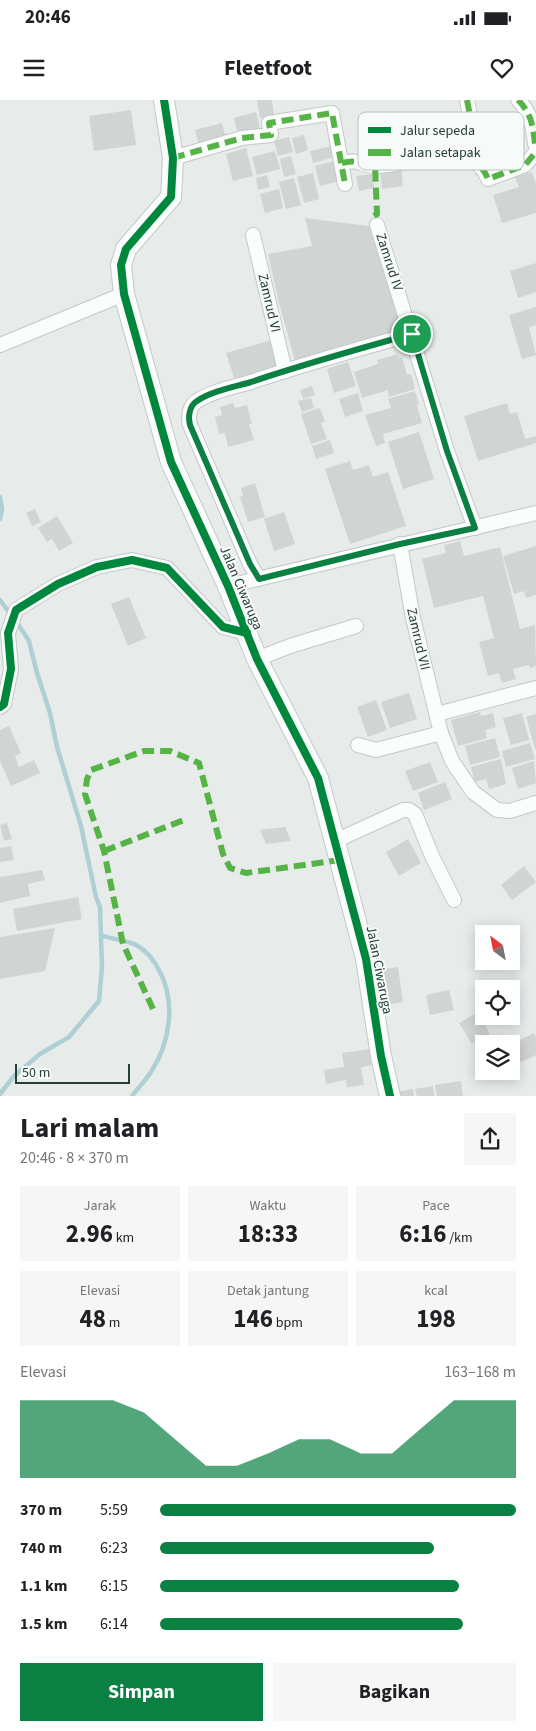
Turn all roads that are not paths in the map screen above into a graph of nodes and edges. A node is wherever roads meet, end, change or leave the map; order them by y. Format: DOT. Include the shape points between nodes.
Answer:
graph roads {
  1 [pos="164,100"];
  2 [pos="518,100"];
  3 [pos="535,148"];
  4 [pos="173,158"];
  5 [pos="358,162"];
  6 [pos="342,163"];
  7 [pos="524,165"];
  8 [pos="484,170"];
  9 [pos="512,170"];
  10 [pos="345,184"];
  11 [pos="377,225"];
  12 [pos="252,235"];
  13 [pos="124,294"];
  14 [pos="412,334"];
  15 [pos="0,345"];
  16 [pos="285,371"];
  17 [pos="536,513"];
  18 [pos="475,528"];
  19 [pos="400,544"];
  20 [pos="259,579"];
  21 [pos="228,586"];
  22 [pos="356,626"];
  23 [pos="247,633"];
  24 [pos="258,659"];
  25 [pos="536,688"];
  26 [pos="0,707"];
  27 [pos="437,714"];
  28 [pos="441,733"];
  29 [pos="358,745"];
  30 [pos="536,803"];
  31 [pos="335,841"];
  32 [pos="454,900"];
  33 [pos="390,1096"];
  1 -- 4 [label="street, Jalan Ciwaruga"];
  2 -- 3 [label="street" via="529,114"];
  3 -- 7 [label="street"];
  4 -- 6 [label="street" via="242,138 271,135 269,123 332,114"];
  4 -- 13 [label="street, Jalan Ciwaruga" via="171,197 126,249 120,265"];
  5 -- 6 [label="street"];
  6 -- 10 [label="street"];
  8 -- 9 [label="street" via="488,179"];
  11 -- 14 [label="street, Zamrud IV"];
  12 -- 16 [label="street, Zamrud VI"];
  13 -- 15 [label="street"];
  13 -- 21 [label="street, Jalan Ciwaruga" via="171,462"];
  14 -- 16 [label="street"];
  14 -- 18 [label="street, Zamrud IV" via="447,451"];
  16 -- 20 [label="street" via="197,401 192,406 189,419"];
  17 -- 18 [label="street"];
  18 -- 19 [label="street"];
  19 -- 20 [label="street"];
  19 -- 27 [label="street, Zamrud VII" via="412,618"];
  20 -- 21 [label="street"];
  21 -- 23 [label="street, Jalan Ciwaruga"];
  22 -- 24 [label="street"];
  23 -- 24 [label="street, Jalan Ciwaruga"];
  23 -- 26 [label="street" via="223,627 167,568 132,560 97,567 58,584 16,610 8,633 11,669 4,704"];
  24 -- 31 [label="street, Jalan Ciwaruga" via="318,778"];
  25 -- 27 [label="street"];
  27 -- 28 [label="street, Zamrud VII"];
  28 -- 29 [label="street" via="376,750"];
  28 -- 30 [label="street, Zamrud VII" via="452,761 473,792 497,810 510,811"];
  31 -- 32 [label="street" via="403,810 410,810 415,814"];
  31 -- 33 [label="street, Jalan Ciwaruga" via="366,959"];
}
